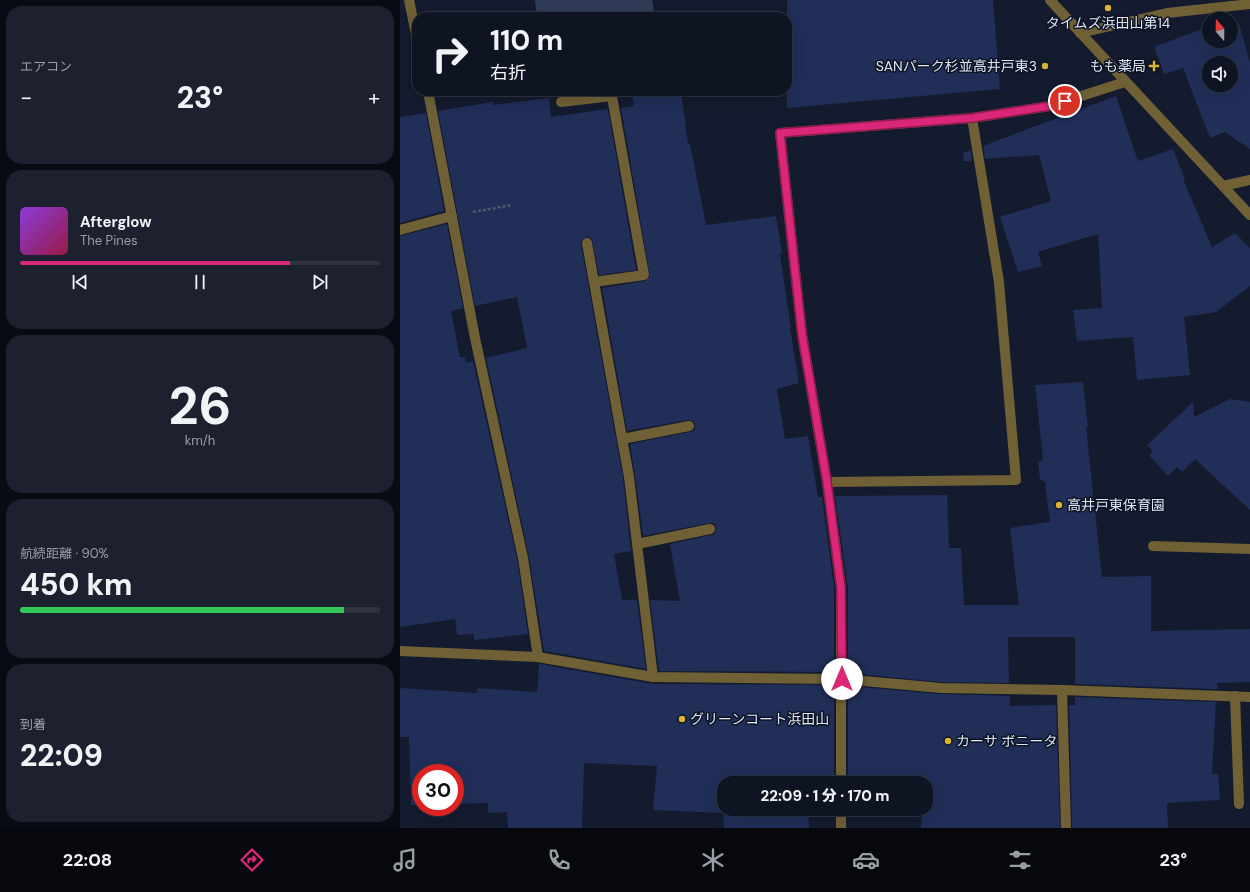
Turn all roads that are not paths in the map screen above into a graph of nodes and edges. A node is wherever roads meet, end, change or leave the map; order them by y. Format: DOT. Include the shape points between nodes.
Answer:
graph roads {
  1 [pos="409,0"];
  2 [pos="1050,0"];
  3 [pos="1250,4"];
  4 [pos="412,15"];
  5 [pos="1080,33"];
  6 [pos="1125,82"];
  7 [pos="429,96"];
  8 [pos="595,96"];
  9 [pos="613,96"];
  10 [pos="561,102"];
  11 [pos="972,118"];
  12 [pos="1250,180"];
  13 [pos="1223,186"];
  14 [pos="452,216"];
  15 [pos="1250,216"];
  16 [pos="400,230"];
  17 [pos="587,243"];
  18 [pos="594,282"];
  19 [pos="689,426"];
  20 [pos="622,439"];
  21 [pos="827,482"];
  22 [pos="710,529"];
  23 [pos="637,544"];
  24 [pos="1154,546"];
  25 [pos="1250,549"];
  26 [pos="400,650"];
  27 [pos="538,657"];
  28 [pos="653,677"];
  29 [pos="842,679"];
  30 [pos="1062,690"];
  31 [pos="1235,696"];
  32 [pos="1250,697"];
  33 [pos="841,776"];
  34 [pos="1239,804"];
  35 [pos="841,816"];
  36 [pos="841,828"];
  37 [pos="1066,828"];
  1 -- 4 [label="street"];
  2 -- 5 [label="street"];
  3 -- 5 [label="street" via="1167,14"];
  5 -- 6 [label="street"];
  6 -- 11 [label="street" via="1050,106"];
  6 -- 13 [label="street"];
  7 -- 14 [label="street"];
  8 -- 10 [label="street"];
  9 -- 18 [label="street" via="644,275"];
  11 -- 21 [label="street" via="780,133 802,334"];
  11 -- 21 [label="street" via="999,282 1016,480"];
  12 -- 13 [label="street"];
  13 -- 15 [label="street"];
  14 -- 16 [label="street"];
  14 -- 27 [label="street" via="475,338 523,558"];
  17 -- 18 [label="street"];
  18 -- 20 [label="street"];
  19 -- 20 [label="street"];
  20 -- 23 [label="street"];
  21 -- 29 [label="street" via="841,588"];
  22 -- 23 [label="street"];
  23 -- 28 [label="street"];
  24 -- 25 [label="street"];
  26 -- 27 [label="street"];
  27 -- 28 [label="street"];
  28 -- 29 [label="street"];
  29 -- 30 [label="street" via="941,688"];
  29 -- 33 [label="street"];
  30 -- 31 [label="street"];
  30 -- 37 [label="street"];
  31 -- 32 [label="street"];
  31 -- 34 [label="street"];
  35 -- 36 [label="street"];
}
